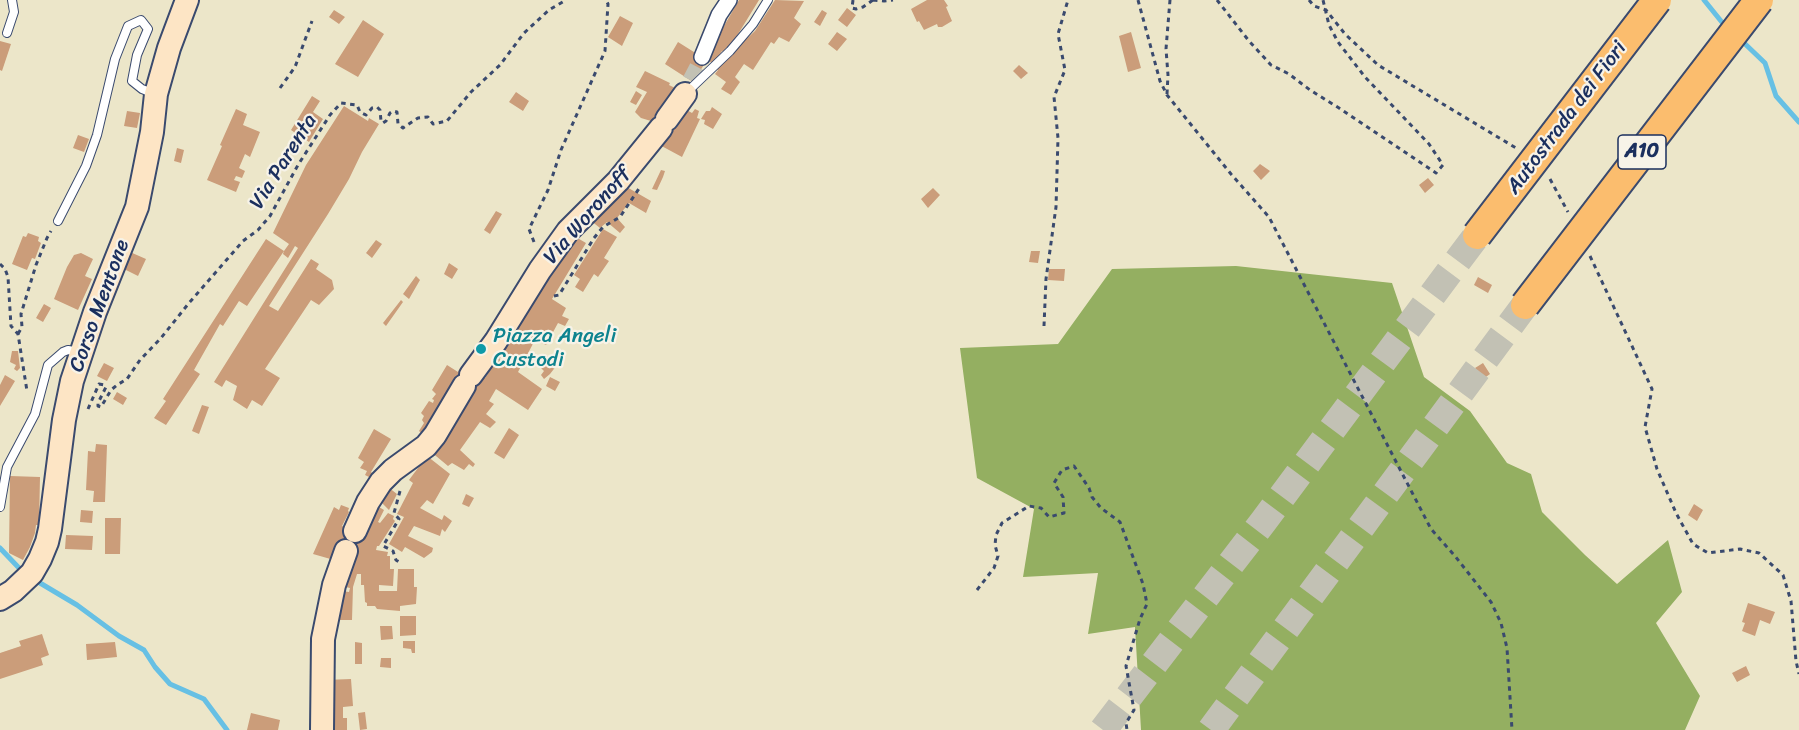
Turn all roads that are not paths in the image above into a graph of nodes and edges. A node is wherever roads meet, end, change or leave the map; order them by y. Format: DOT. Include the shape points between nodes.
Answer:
graph roads {
  1 [pos="12,0"];
  2 [pos="187,0"];
  3 [pos="729,0"];
  4 [pos="768,0"];
  5 [pos="1657,0"];
  6 [pos="1759,0"];
  7 [pos="7,33"];
  8 [pos="702,57"];
  9 [pos="688,87"];
  10 [pos="156,94"];
  11 [pos="58,221"];
  12 [pos="1477,235"];
  13 [pos="1525,305"];
  14 [pos="81,353"];
  15 [pos="0,507"];
  16 [pos="0,599"];
  17 [pos="322,730"];
  1 -- 7 [label="lane" via="14,12"];
  2 -- 10 [label="street, Corso Mentone"];
  3 -- 8 [label="street"];
  4 -- 9 [label="lane, Via Woronoff" via="730,51"];
  5 -- 12 [label="highway, Autostrada dei Fiori, bridge"];
  6 -- 13 [label="highway, A10, bridge"];
  9 -- 17 [label="street, Via Woronoff" via="640,155 568,231 435,435 393,470 368,502 334,585 323,639"];
  10 -- 11 [label="lane" via="132,81 148,29 141,20 128,26 86,166"];
  10 -- 14 [label="street, Corso Mentone" via="137,207"];
  14 -- 15 [label="lane" via="68,350 48,365 35,414 7,467"];
  14 -- 16 [label="street, Corso Mentone" via="64,420 47,542 32,573"];
}
